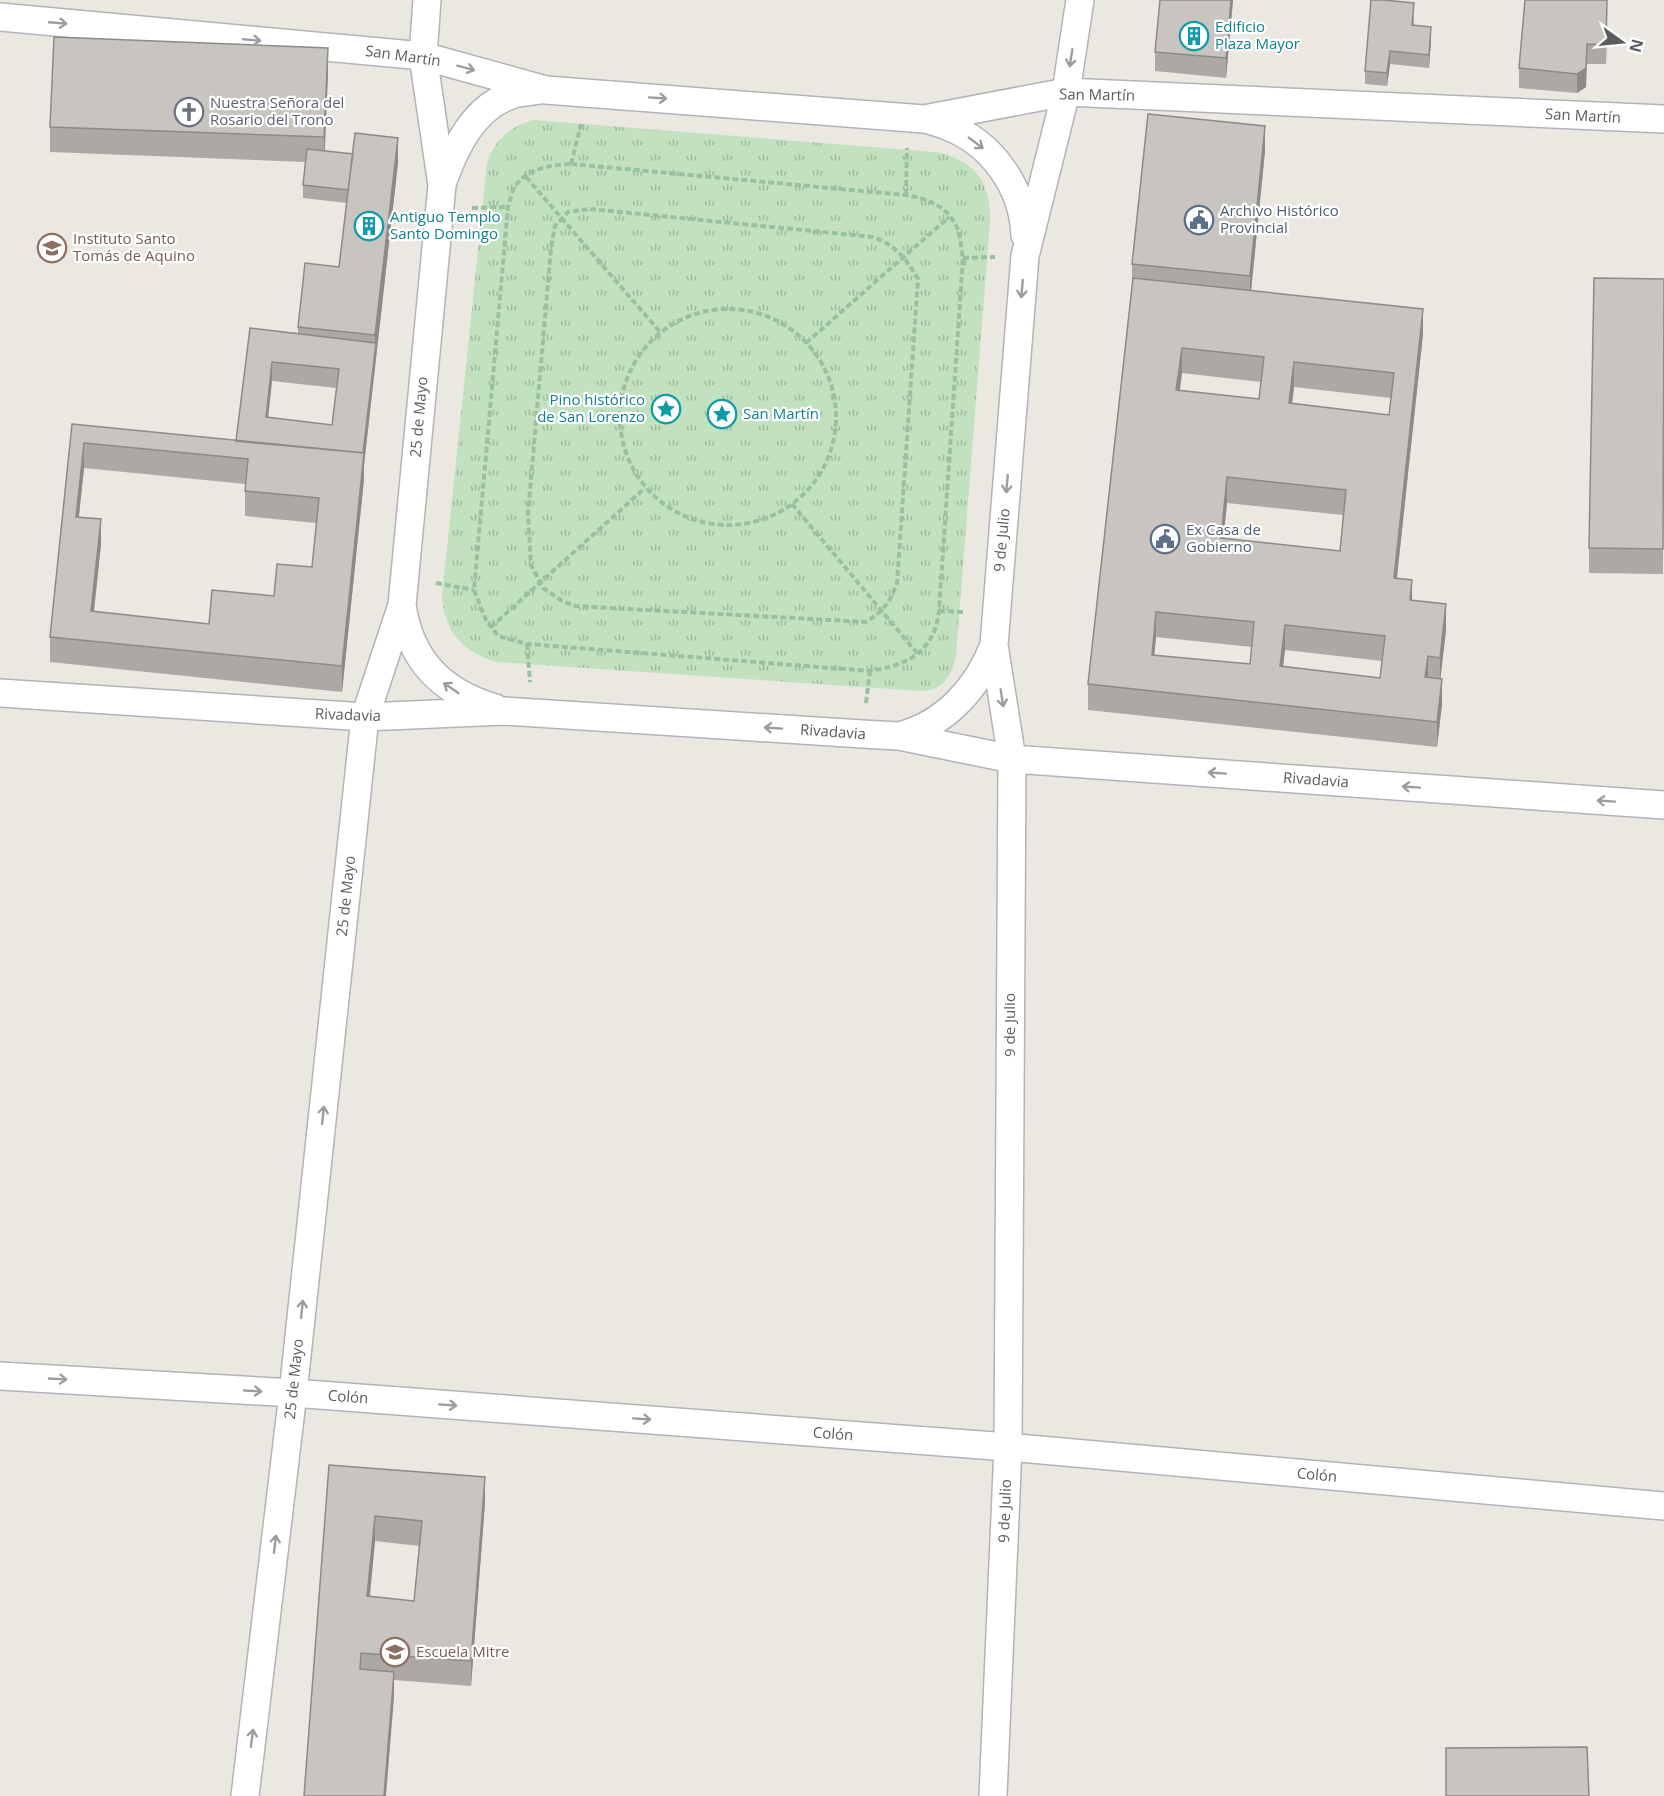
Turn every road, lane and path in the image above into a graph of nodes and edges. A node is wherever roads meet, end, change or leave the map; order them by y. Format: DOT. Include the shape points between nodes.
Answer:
graph roads {
  1 [pos="427,0"];
  2 [pos="1080,0"];
  3 [pos="0,17"];
  4 [pos="423,56"];
  5 [pos="546,90"];
  6 [pos="1066,92"];
  7 [pos="588,93"];
  8 [pos="915,118"];
  9 [pos="1664,119"];
  10 [pos="571,164"];
  11 [pos="526,177"];
  12 [pos="442,185"];
  13 [pos="906,195"];
  14 [pos="949,216"];
  15 [pos="562,219"];
  16 [pos="1025,256"];
  17 [pos="904,257"];
  18 [pos="661,333"];
  19 [pos="806,343"];
  20 [pos="645,488"];
  21 [pos="792,504"];
  22 [pos="540,583"];
  23 [pos="402,605"];
  24 [pos="882,611"];
  25 [pos="491,627"];
  26 [pos="994,645"];
  27 [pos="917,653"];
  28 [pos="0,693"];
  29 [pos="504,711"];
  30 [pos="365,717"];
  31 [pos="899,736"];
  32 [pos="1012,759"];
  33 [pos="1664,805"];
  34 [pos="0,1376"];
  35 [pos="293,1393"];
  36 [pos="1008,1447"];
  37 [pos="1664,1506"];
  38 [pos="245,1796"];
  39 [pos="993,1796"];
  1 -- 4 [label="street, 25 de Mayo"];
  2 -- 6 [label="street, 9 de Julio, one-way"];
  3 -- 4 [label="street, San Martín, one-way"];
  4 -- 5 [label="street, San Martín, one-way"];
  4 -- 12 [label="street, 25 de Mayo"];
  5 -- 7 [label="street, San Martín"];
  5 -- 12 [label="street" via="517,93 486,110 462,138"];
  6 -- 8 [label="street, San Martín"];
  6 -- 9 [label="street, San Martín"];
  6 -- 16 [label="street, 9 de Julio"];
  7 -- 8 [label="street, San Martín, one-way"];
  7 -- 10 [label="path"];
  8 -- 13 [label="path"];
  8 -- 16 [label="street, 9 de Julio, one-way" via="965,134 991,155 1017,194 1023,214"];
  10 -- 11 [label="path" via="550,165"];
  10 -- 13 [label="path"];
  11 -- 15 [label="path"];
  11 -- 25 [label="path" via="515,187 507,207 474,590"];
  12 -- 23 [label="street, 25 de Mayo"];
  13 -- 14 [label="path" via="938,204"];
  14 -- 17 [label="path"];
  14 -- 27 [label="path" via="958,230 963,258 939,611 933,634"];
  15 -- 17 [label="path" via="567,212 590,209 873,237 887,242"];
  15 -- 18 [label="path"];
  15 -- 22 [label="path" via="555,226 551,248 528,514 531,565"];
  16 -- 26 [label="street, 9 de Julio, one-way"];
  17 -- 19 [label="path"];
  17 -- 24 [label="path" via="918,279 897,583"];
  18 -- 19 [label="path" via="700,312 737,308 771,317"];
  18 -- 20 [label="path" via="640,353 624,387 619,423 627,460"];
  19 -- 21 [label="path" via="821,362 834,394 836,425 827,462 808,491"];
  20 -- 21 [label="path" via="676,514 712,526 748,525 781,513"];
  20 -- 22 [label="path"];
  21 -- 24 [label="path"];
  22 -- 24 [label="path" via="575,606 866,622"];
  22 -- 25 [label="path"];
  29 -- 23 [label="street, one-way" via="452,690 431,671 405,626"];
  23 -- 30 [label="street, 25 de Mayo"];
  24 -- 27 [label="path"];
  25 -- 27 [label="path" via="498,636 527,644 870,671 900,665"];
  26 -- 31 [label="street" via="979,676 956,705 923,728"];
  26 -- 32 [label="street, 9 de Julio, one-way"];
  28 -- 30 [label="street, Rivadavia"];
  29 -- 30 [label="street, Rivadavia"];
  31 -- 29 [label="street, Rivadavia, one-way"];
  35 -- 30 [label="street, 25 de Mayo, one-way"];
  31 -- 32 [label="street, Rivadavia"];
  33 -- 32 [label="street, Rivadavia, one-way"];
  32 -- 36 [label="street, 9 de Julio"];
  34 -- 35 [label="street, Colón, one-way"];
  35 -- 36 [label="street, Colón, one-way"];
  38 -- 35 [label="street, 25 de Mayo, one-way"];
  36 -- 37 [label="street, Colón"];
  36 -- 39 [label="street, 9 de Julio"];
}
